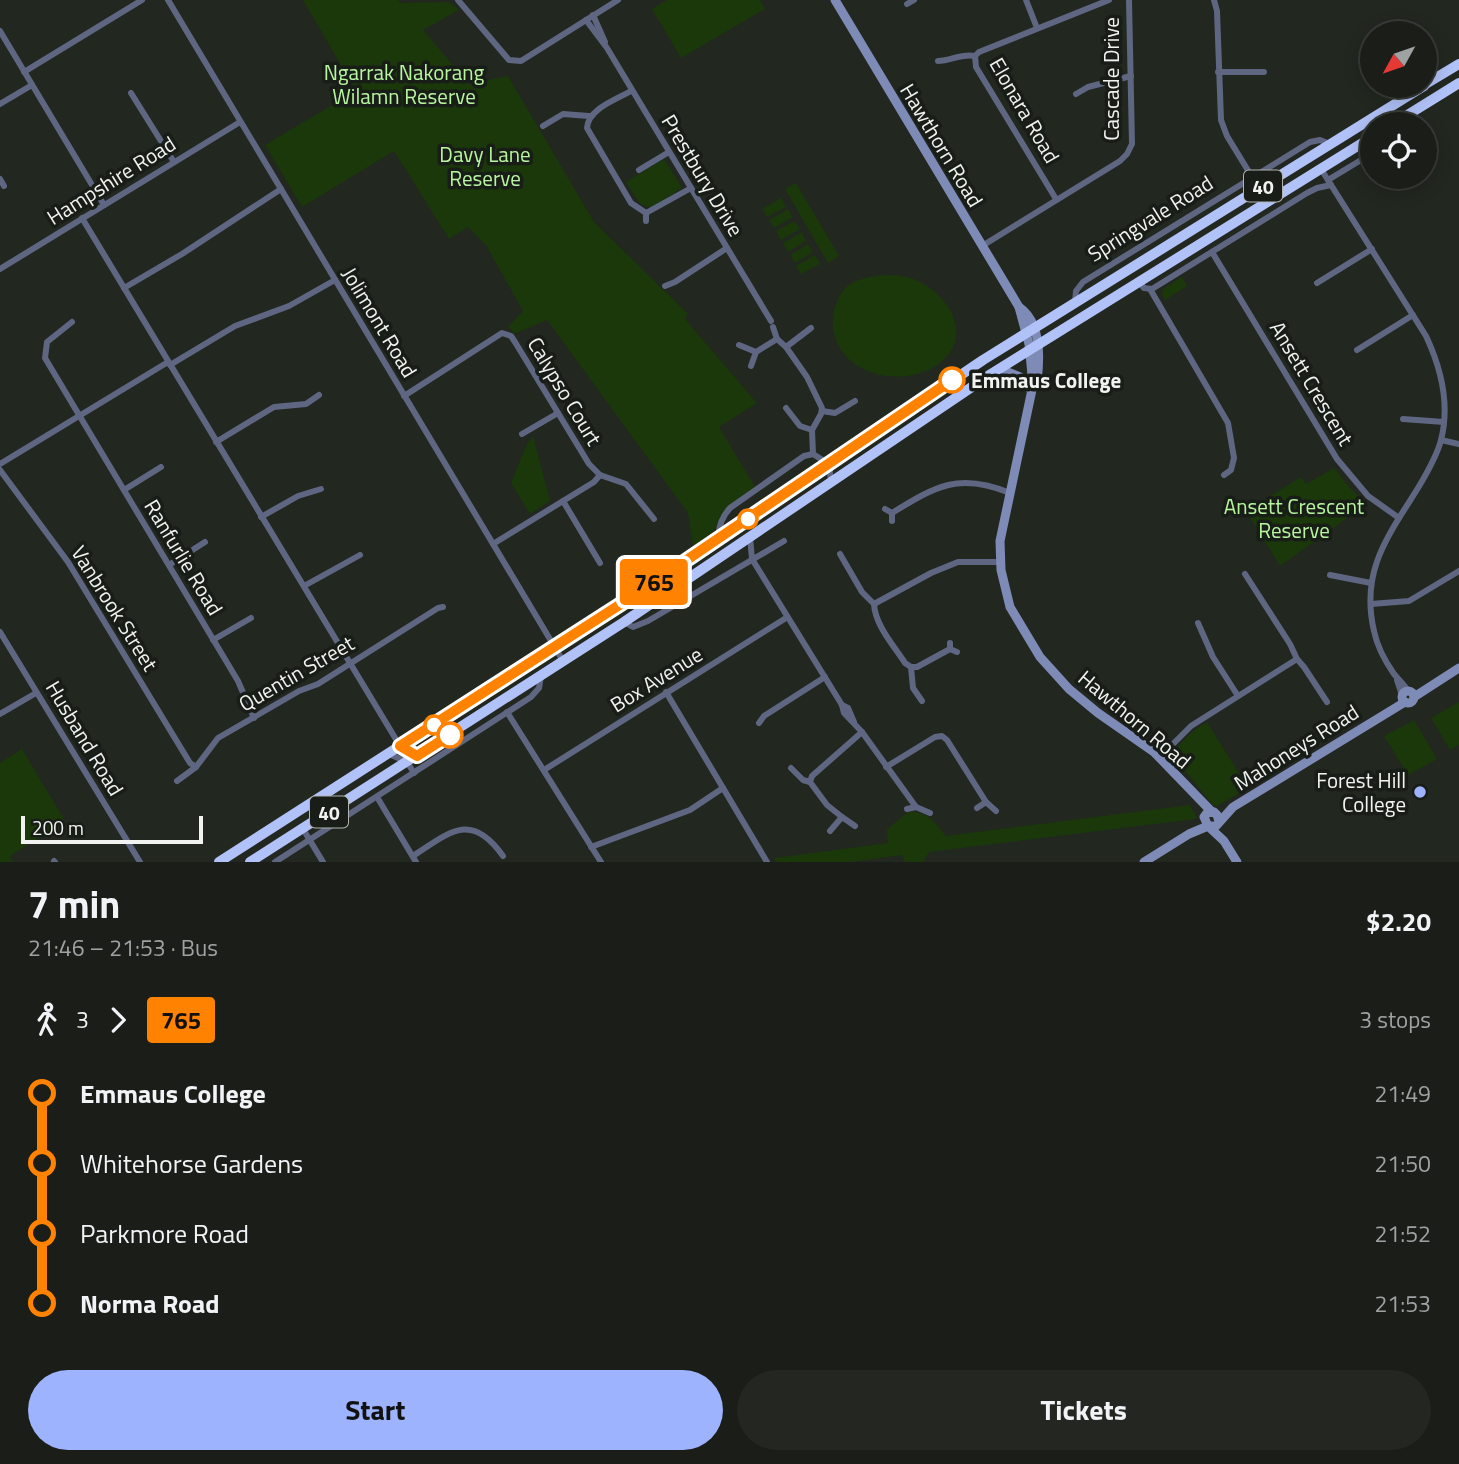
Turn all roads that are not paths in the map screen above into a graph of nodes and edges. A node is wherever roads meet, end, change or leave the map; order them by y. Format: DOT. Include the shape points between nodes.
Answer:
graph roads {
  1 [pos="142,0"];
  2 [pos="168,0"];
  3 [pos="458,0"];
  4 [pos="618,0"];
  5 [pos="835,0"];
  6 [pos="1026,0"];
  7 [pos="1110,0"];
  8 [pos="1129,0"];
  9 [pos="1214,0"];
  10 [pos="593,15"];
  11 [pos="586,20"];
  12 [pos="1037,28"];
  13 [pos="0,32"];
  14 [pos="607,48"];
  15 [pos="975,56"];
  16 [pos="937,61"];
  17 [pos="1459,64"];
  18 [pos="24,72"];
  19 [pos="1219,72"];
  20 [pos="1264,72"];
  21 [pos="1131,76"];
  22 [pos="1437,77"];
  23 [pos="1459,83"];
  24 [pos="32,85"];
  25 [pos="631,91"];
  26 [pos="131,93"];
  27 [pos="1076,94"];
  28 [pos="1403,98"];
  29 [pos="0,104"];
  30 [pos="1412,112"];
  31 [pos="590,117"];
  32 [pos="240,121"];
  33 [pos="543,126"];
  34 [pos="1330,144"];
  35 [pos="1360,145"];
  36 [pos="669,152"];
  37 [pos="1360,161"];
  38 [pos="174,162"];
  39 [pos="1321,169"];
  40 [pos="639,170"];
  41 [pos="1252,177"];
  42 [pos="1309,177"];
  43 [pos="1329,183"];
  44 [pos="691,188"];
  45 [pos="281,189"];
  46 [pos="1307,193"];
  47 [pos="1056,199"];
  48 [pos="104,205"];
  49 [pos="82,218"];
  50 [pos="982,246"];
  51 [pos="727,248"];
  52 [pos="1372,249"];
  53 [pos="1212,252"];
  54 [pos="0,269"];
  55 [pos="335,280"];
  56 [pos="1139,282"];
  57 [pos="1317,283"];
  58 [pos="665,286"];
  59 [pos="124,288"];
  60 [pos="1150,289"];
  61 [pos="1075,302"];
  62 [pos="1413,315"];
  63 [pos="72,322"];
  64 [pos="810,328"];
  65 [pos="1030,330"];
  66 [pos="777,339"];
  67 [pos="739,345"];
  68 [pos="786,346"];
  69 [pos="1034,347"];
  70 [pos="1357,349"];
  71 [pos="756,352"];
  72 [pos="169,363"];
  73 [pos="751,366"];
  74 [pos="1000,369"];
  75 [pos="1032,388"];
  76 [pos="318,395"];
  77 [pos="404,396"];
  78 [pos="855,401"];
  79 [pos="786,408"];
  80 [pos="822,411"];
  81 [pos="558,413"];
  82 [pos="79,416"];
  83 [pos="1403,419"];
  84 [pos="1444,422"];
  85 [pos="812,430"];
  86 [pos="522,434"];
  87 [pos="1441,440"];
  88 [pos="216,442"];
  89 [pos="1459,444"];
  90 [pos="813,454"];
  91 [pos="0,464"];
  92 [pos="829,464"];
  93 [pos="161,467"];
  94 [pos="0,470"];
  95 [pos="600,475"];
  96 [pos="1224,475"];
  97 [pos="831,482"];
  98 [pos="321,489"];
  99 [pos="124,490"];
  100 [pos="1010,493"];
  101 [pos="563,501"];
  102 [pos="889,514"];
  103 [pos="261,517"];
  104 [pos="1399,518"];
  105 [pos="654,519"];
  106 [pos="750,537"];
  107 [pos="719,538"];
  108 [pos="784,541"];
  109 [pos="205,542"];
  110 [pos="493,544"];
  111 [pos="839,551"];
  112 [pos="360,555"];
  113 [pos="752,559"];
  114 [pos="1000,562"];
  115 [pos="600,563"];
  116 [pos="169,565"];
  117 [pos="1459,571"];
  118 [pos="1245,574"];
  119 [pos="1330,575"];
  120 [pos="1371,583"];
  121 [pos="304,586"];
  122 [pos="874,604"];
  123 [pos="1371,604"];
  124 [pos="443,607"];
  125 [pos="251,618"];
  126 [pos="786,618"];
  127 [pos="624,622"];
  128 [pos="1198,623"];
  129 [pos="0,632"];
  130 [pos="213,640"];
  131 [pos="554,647"];
  132 [pos="953,648"];
  133 [pos="1297,659"];
  134 [pos="563,661"];
  135 [pos="350,663"];
  136 [pos="911,667"];
  137 [pos="1459,668"];
  138 [pos="541,676"];
  139 [pos="825,677"];
  140 [pos="666,692"];
  141 [pos="36,693"];
  142 [pos="1407,695"];
  143 [pos="1238,696"];
  144 [pos="922,701"];
  145 [pos="1327,702"];
  146 [pos="507,712"];
  147 [pos="0,714"];
  148 [pos="254,718"];
  149 [pos="759,723"];
  150 [pos="862,732"];
  151 [pos="400,746"];
  152 [pos="389,754"];
  153 [pos="1160,757"];
  154 [pos="412,759"];
  155 [pos="196,767"];
  156 [pos="886,767"];
  157 [pos="791,768"];
  158 [pos="544,770"];
  159 [pos="414,773"];
  160 [pos="177,781"];
  161 [pos="810,782"];
  162 [pos="723,788"];
  163 [pos="377,797"];
  164 [pos="986,802"];
  165 [pos="916,807"];
  166 [pos="977,808"];
  167 [pos="907,809"];
  168 [pos="996,811"];
  169 [pos="930,813"];
  170 [pos="842,817"];
  171 [pos="1211,820"];
  172 [pos="855,826"];
  173 [pos="303,829"];
  174 [pos="830,831"];
  175 [pos="310,840"];
  176 [pos="591,847"];
  177 [pos="503,856"];
  178 [pos="414,859"];
  179 [pos="140,862"];
  180 [pos="219,862"];
  181 [pos="250,862"];
  182 [pos="275,862"];
  183 [pos="323,862"];
  184 [pos="601,862"];
  185 [pos="767,862"];
  186 [pos="1144,862"];
  187 [pos="1237,862"];
  1 -- 18 [label="street"];
  2 -- 32 [label="street, Jolimont Road"];
  3 -- 11 [label="street" via="509,60 522,61"];
  4 -- 10 [label="street"];
  5 -- 50 [label="main road, Hawthorn Road"];
  6 -- 12 [label="street"];
  7 -- 12 [label="street, Elonara Road"];
  8 -- 21 [label="street, Cascade Drive"];
  9 -- 19 [label="street"];
  10 -- 11 [label="street"];
  10 -- 14 [label="street, Prestbury Drive"];
  11 -- 14 [label="street, Prestbury Drive"];
  12 -- 15 [label="street, Elonara Road"];
  13 -- 18 [label="street"];
  14 -- 25 [label="street, Prestbury Drive"];
  15 -- 16 [label="street"];
  15 -- 47 [label="street, Elonara Road" via="976,67"];
  17 -- 22 [label="highway, Springvale Road / 40"];
  18 -- 24 [label="street"];
  19 -- 20 [label="street"];
  19 -- 41 [label="street" via="1223,129"];
  21 -- 27 [label="street"];
  21 -- 47 [label="street, Cascade Drive" via="1132,144 1127,153"];
  23 -- 30 [label="highway"];
  24 -- 29 [label="street"];
  24 -- 48 [label="street"];
  25 -- 31 [label="street"];
  25 -- 36 [label="street, Prestbury Drive"];
  26 -- 38 [label="street"];
  28 -- 34 [label="highway, Springvale Road / 40"];
  31 -- 33 [label="street" via="563,114"];
  31 -- 44 [label="street" via="587,128 631,203 646,217"];
  32 -- 38 [label="street, Hampshire Road"];
  32 -- 45 [label="street, Jolimont Road"];
  34 -- 41 [label="street, Springvale Road" via="1310,142"];
  34 -- 61 [label="highway, Springvale Road / 40"];
  35 -- 39 [label="highway, 40"];
  36 -- 40 [label="street"];
  36 -- 44 [label="street, Prestbury Drive"];
  37 -- 43 [label="street"];
  38 -- 48 [label="street, Hampshire Road"];
  39 -- 42 [label="highway, 40"];
  39 -- 43 [label="street"];
  41 -- 61 [label="street, Springvale Road" via="1083,282 1074,295"];
  42 -- 46 [label="street"];
  42 -- 56 [label="highway, 40"];
  43 -- 46 [label="street"];
  43 -- 52 [label="street"];
  44 -- 51 [label="street, Prestbury Drive"];
  45 -- 55 [label="street, Jolimont Road"];
  45 -- 59 [label="street"];
  46 -- 53 [label="street"];
  47 -- 50 [label="street, Cascade Drive"];
  48 -- 49 [label="street, Hampshire Road"];
  49 -- 54 [label="street, Hampshire Road"];
  49 -- 59 [label="street"];
  50 -- 65 [label="main road, Hawthorn Road"];
  51 -- 58 [label="street"];
  51 -- 66 [label="street, Prestbury Drive"];
  52 -- 57 [label="street"];
  52 -- 62 [label="street"];
  53 -- 60 [label="street"];
  53 -- 104 [label="street, Ansett Crescent" via="1337,459 1368,496"];
  55 -- 72 [label="street" via="289,306 235,326"];
  55 -- 77 [label="street, Jolimont Road"];
  56 -- 60 [label="street"];
  56 -- 69 [label="highway, 40"];
  59 -- 72 [label="street"];
  60 -- 96 [label="street" via="1228,423 1234,458"];
  61 -- 65 [label="highway, Springvale Road / 40"];
  62 -- 70 [label="street"];
  62 -- 84 [label="street" via="1436,359"];
  63 -- 82 [label="street, Ranfurlie Road" via="44,349"];
  64 -- 68 [label="street"];
  65 -- 69 [label="main road, Hawthorn Road"];
  65 -- 92 [label="highway, Springvale Road / 40"];
  66 -- 68 [label="street"];
  66 -- 71 [label="street"];
  67 -- 71 [label="street"];
  68 -- 80 [label="street" via="811,383"];
  69 -- 74 [label="highway, 40"];
  69 -- 75 [label="main road, Hawthorn Road" via="1038,373"];
  71 -- 73 [label="street"];
  72 -- 82 [label="street"];
  72 -- 88 [label="street"];
  74 -- 75 [label="main road"];
  74 -- 97 [label="highway, 40"];
  75 -- 100 [label="main road, Hawthorn Road"];
  76 -- 88 [label="street" via="306,404 274,407"];
  77 -- 81 [label="street, Calypso Court" via="502,333 516,342"];
  77 -- 110 [label="street, Jolimont Road"];
  78 -- 80 [label="street" via="835,413"];
  79 -- 85 [label="street" via="800,426"];
  80 -- 85 [label="street"];
  81 -- 86 [label="street"];
  81 -- 95 [label="street, Calypso Court"];
  82 -- 91 [label="street"];
  82 -- 99 [label="street, Ranfurlie Road"];
  83 -- 84 [label="street"];
  84 -- 87 [label="street"];
  85 -- 90 [label="street"];
  87 -- 89 [label="street"];
  87 -- 104 [label="street"];
  88 -- 103 [label="street"];
  90 -- 92 [label="street"];
  90 -- 107 [label="street" via="730,508"];
  92 -- 97 [label="street"];
  92 -- 107 [label="highway, Springvale Road / 40"];
  93 -- 99 [label="street"];
  94 -- 155 [label="street, Vanbrook Street" via="68,562"];
  95 -- 101 [label="street"];
  95 -- 105 [label="street, Calypso Court" via="626,484"];
  97 -- 106 [label="highway, 40"];
  98 -- 103 [label="street"];
  99 -- 116 [label="street, Ranfurlie Road"];
  100 -- 102 [label="street" via="974,482 952,484 931,489"];
  100 -- 114 [label="main road, Hawthorn Road"];
  101 -- 110 [label="street"];
  101 -- 115 [label="street"];
  103 -- 121 [label="street"];
  104 -- 120 [label="street" via="1375,561"];
  106 -- 113 [label="street"];
  106 -- 127 [label="highway, 40"];
  107 -- 131 [label="highway, Springvale Road / 40"];
  108 -- 113 [label="street"];
  109 -- 116 [label="street"];
  110 -- 131 [label="street, Jolimont Road"];
  111 -- 122 [label="street"];
  112 -- 121 [label="street"];
  113 -- 126 [label="street"];
  113 -- 127 [label="street" via="646,622 632,626"];
  114 -- 122 [label="street" via="958,562"];
  114 -- 153 [label="main road, Hawthorn Road" via="1010,607 1040,657 1079,698"];
  116 -- 130 [label="street, Ranfurlie Road"];
  117 -- 123 [label="street" via="1409,601"];
  118 -- 133 [label="street"];
  119 -- 120 [label="street"];
  120 -- 123 [label="street"];
  121 -- 135 [label="street"];
  122 -- 136 [label="street" via="881,624"];
  123 -- 142 [label="street" via="1376,639"];
  124 -- 135 [label="street, Quentin Street"];
  125 -- 130 [label="street"];
  126 -- 139 [label="street"];
  126 -- 140 [label="street, Box Avenue"];
  127 -- 134 [label="highway, 40"];
  128 -- 143 [label="street"];
  129 -- 141 [label="street, Husband Road"];
  130 -- 148 [label="street, Ranfurlie Road"];
  131 -- 134 [label="street, Jolimont Road"];
  131 -- 151 [label="highway, Springvale Road / 40"];
  132 -- 136 [label="street"];
  133 -- 143 [label="street"];
  133 -- 145 [label="street"];
  134 -- 138 [label="highway, 40"];
  135 -- 148 [label="street, Quentin Street"];
  135 -- 151 [label="street"];
  136 -- 144 [label="street" via="913,688"];
  137 -- 142 [label="main road, Mahoneys Road"];
  138 -- 146 [label="street" via="535,693"];
  138 -- 154 [label="highway, 40"];
  139 -- 149 [label="street"];
  139 -- 150 [label="street"];
  140 -- 158 [label="street, Box Avenue"];
  140 -- 162 [label="street"];
  141 -- 147 [label="street"];
  141 -- 179 [label="street, Husband Road"];
  142 -- 171 [label="main road, Mahoneys Road"];
  143 -- 153 [label="street" via="1187,728"];
  146 -- 158 [label="street"];
  146 -- 159 [label="street"];
  148 -- 155 [label="street, Quentin Street" via="218,738"];
  150 -- 156 [label="street"];
  150 -- 161 [label="street"];
  151 -- 152 [label="highway, Springvale Road / 40"];
  151 -- 154 [label="street"];
  152 -- 154 [label="street"];
  152 -- 180 [label="highway, Springvale Road / 40"];
  153 -- 171 [label="main road, Hawthorn Road"];
  154 -- 159 [label="street"];
  154 -- 173 [label="highway, 40"];
  155 -- 160 [label="street, Quentin Street"];
  156 -- 164 [label="street" via="942,736"];
  156 -- 165 [label="street"];
  157 -- 161 [label="street"];
  158 -- 176 [label="street"];
  159 -- 163 [label="street"];
  161 -- 170 [label="street"];
  162 -- 176 [label="street" via="690,810"];
  162 -- 185 [label="street"];
  163 -- 175 [label="street"];
  163 -- 178 [label="street"];
  164 -- 166 [label="street"];
  164 -- 168 [label="street"];
  165 -- 167 [label="street"];
  165 -- 169 [label="street"];
  170 -- 172 [label="street"];
  170 -- 174 [label="street"];
  171 -- 186 [label="main road, Mahoneys Road"];
  171 -- 187 [label="main road, Hawthorn Road"];
  173 -- 175 [label="street"];
  173 -- 181 [label="highway, 40"];
  175 -- 182 [label="street"];
  175 -- 183 [label="street"];
  176 -- 184 [label="street"];
  177 -- 178 [label="street" via="487,836 466,828 453,830"];
}
